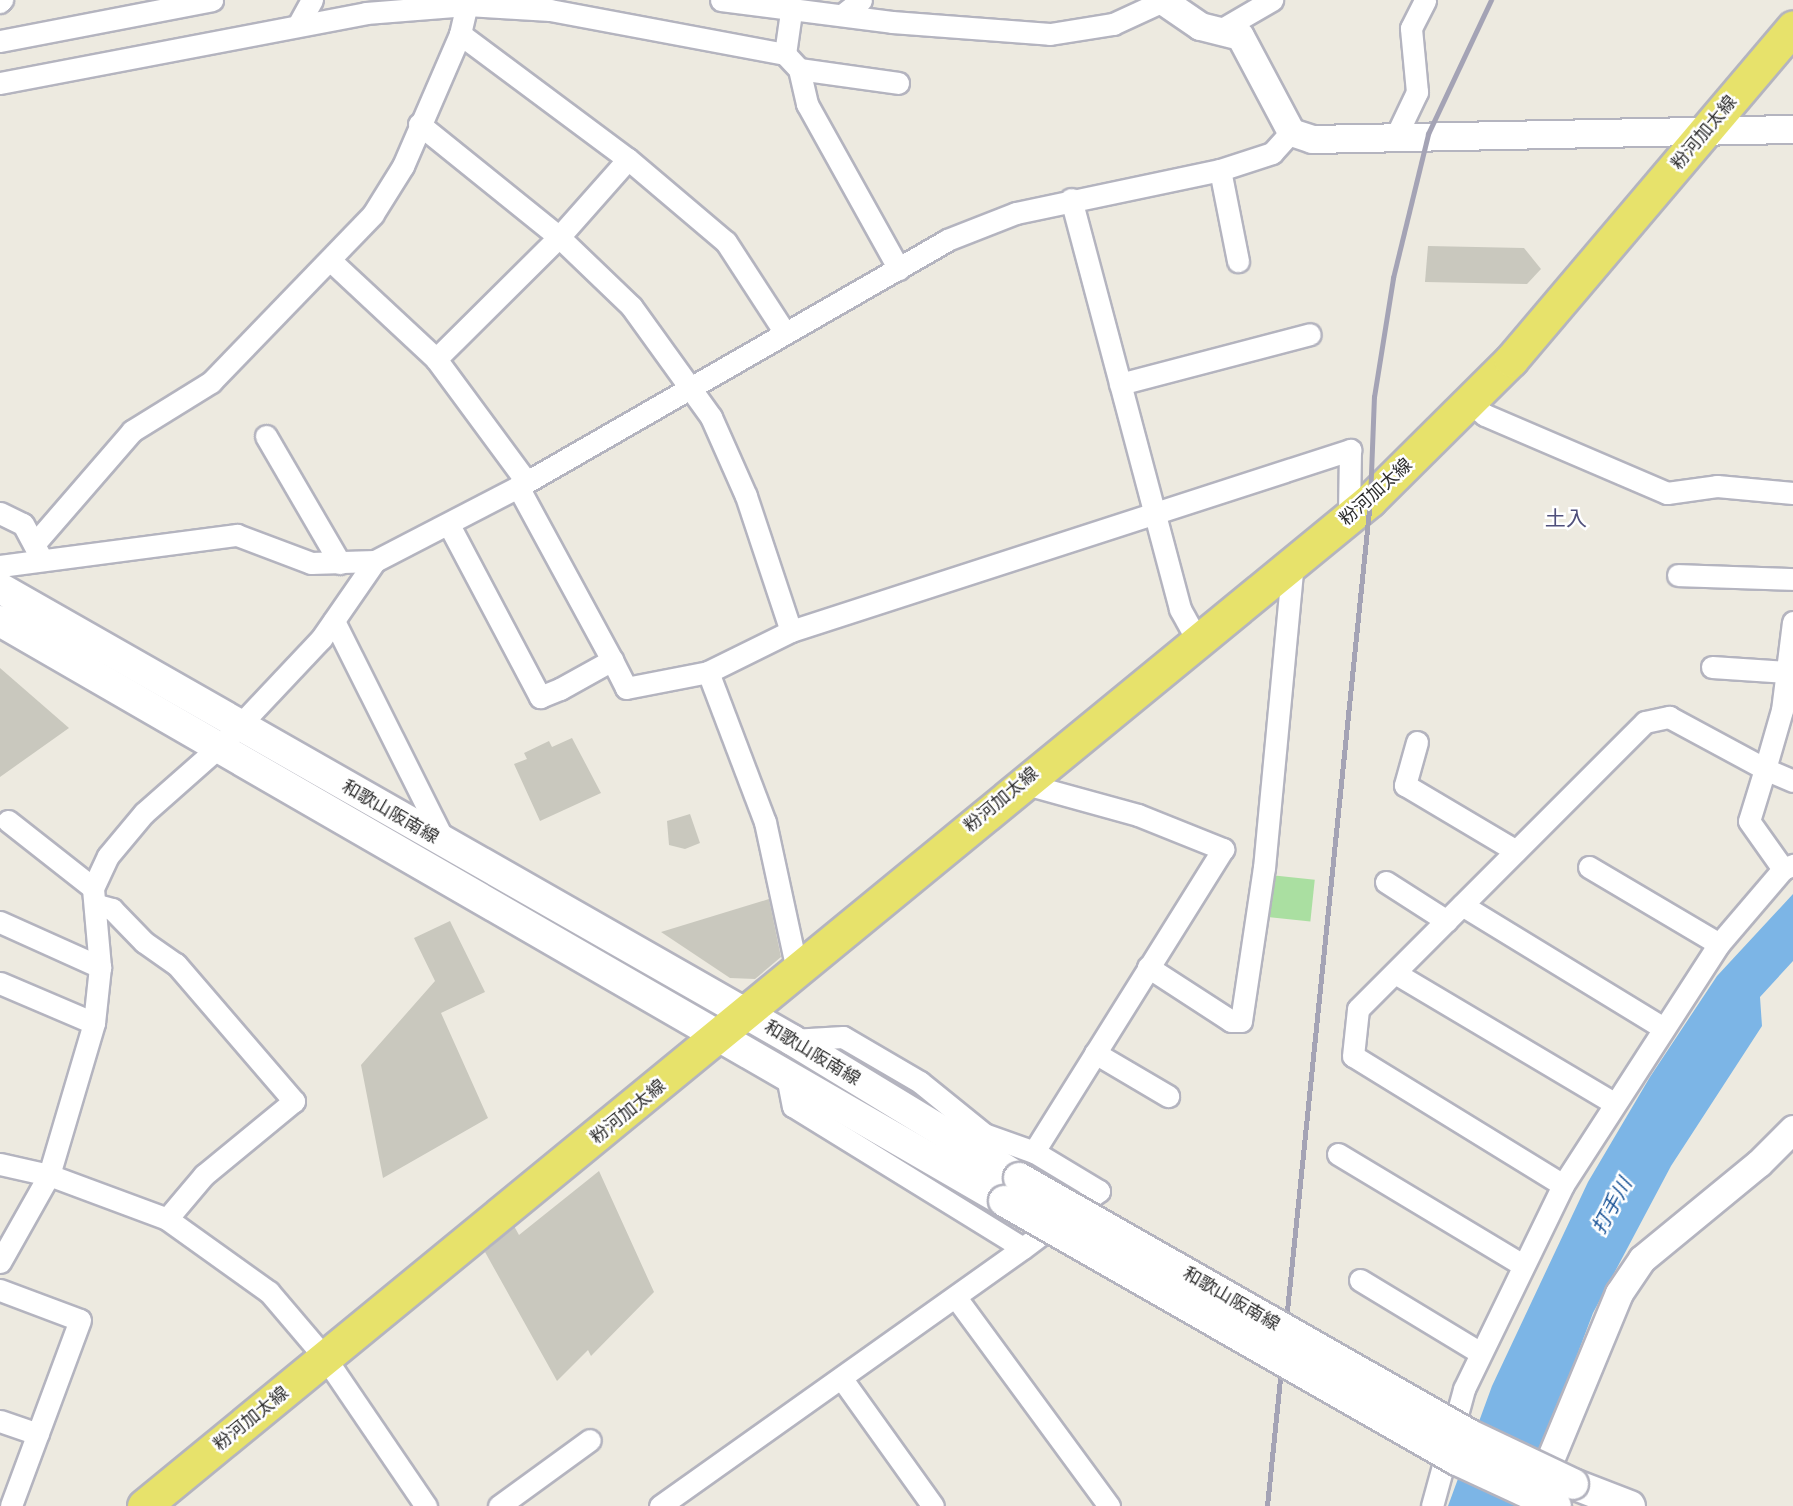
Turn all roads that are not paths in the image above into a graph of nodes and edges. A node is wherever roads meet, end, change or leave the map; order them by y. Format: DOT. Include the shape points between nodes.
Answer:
graph roads {
  1 [pos="212,0"];
  2 [pos="312,0"];
  3 [pos="721,0"];
  4 [pos="861,0"];
  5 [pos="1272,0"];
  6 [pos="1425,0"];
  7 [pos="467,2"];
  8 [pos="173,3"];
  9 [pos="1172,3"];
  10 [pos="787,6"];
  11 [pos="842,15"];
  12 [pos="298,25"];
  13 [pos="1793,27"];
  14 [pos="1222,29"];
  15 [pos="460,34"];
  16 [pos="0,41"];
  17 [pos="792,62"];
  18 [pos="898,82"];
  19 [pos="0,83"];
  20 [pos="419,124"];
  21 [pos="1793,129"];
  22 [pos="1706,131"];
  23 [pos="1291,132"];
  24 [pos="1396,135"];
  25 [pos="628,159"];
  26 [pos="1220,170"];
  27 [pos="1071,199"];
  28 [pos="559,237"];
  29 [pos="330,260"];
  30 [pos="1239,261"];
  31 [pos="899,269"];
  32 [pos="785,333"];
  33 [pos="1310,334"];
  34 [pos="436,359"];
  35 [pos="1120,384"];
  36 [pos="689,387"];
  37 [pos="1471,403"];
  38 [pos="266,436"];
  39 [pos="522,484"];
  40 [pos="1793,493"];
  41 [pos="0,513"];
  42 [pos="1155,515"];
  43 [pos="1349,517"];
  44 [pos="449,525"];
  45 [pos="38,550"];
  46 [pos="375,561"];
  47 [pos="340,563"];
  48 [pos="1293,564"];
  49 [pos="0,566"];
  50 [pos="1678,575"];
  51 [pos="1793,579"];
  52 [pos="0,588"];
  53 [pos="0,621"];
  54 [pos="334,621"];
  55 [pos="1793,622"];
  56 [pos="791,631"];
  57 [pos="1198,641"];
  58 [pos="1790,659"];
  59 [pos="612,660"];
  60 [pos="1712,667"];
  61 [pos="708,672"];
  62 [pos="229,735"];
  63 [pos="1418,742"];
  64 [pos="1765,769"];
  65 [pos="1793,781"];
  66 [pos="1022,783"];
  67 [pos="8,821"];
  68 [pos="445,843"];
  69 [pos="1516,851"];
  70 [pos="1589,867"];
  71 [pos="1788,867"];
  72 [pos="1386,882"];
  73 [pos="95,897"];
  74 [pos="1462,905"];
  75 [pos="1447,921"];
  76 [pos="0,922"];
  77 [pos="1719,944"];
  78 [pos="100,967"];
  79 [pos="1148,967"];
  80 [pos="796,970"];
  81 [pos="1395,972"];
  82 [pos="0,983"];
  83 [pos="747,1014"];
  84 [pos="94,1023"];
  85 [pos="1662,1027"];
  86 [pos="721,1036"];
  87 [pos="792,1040"];
  88 [pos="1095,1053"];
  89 [pos="786,1071"];
  90 [pos="1168,1096"];
  91 [pos="1614,1103"];
  92 [pos="1793,1129"];
  93 [pos="1034,1152"];
  94 [pos="1338,1154"];
  95 [pos="0,1164"];
  96 [pos="49,1174"];
  97 [pos="1563,1185"];
  98 [pos="1012,1189"];
  99 [pos="167,1219"];
  100 [pos="1023,1248"];
  101 [pos="0,1262"];
  102 [pos="1523,1265"];
  103 [pos="1360,1280"];
  104 [pos="0,1290"];
  105 [pos="957,1299"];
  106 [pos="1479,1352"];
  107 [pos="326,1359"];
  108 [pos="842,1379"];
  109 [pos="0,1421"];
  110 [pos="38,1434"];
  111 [pos="590,1440"];
  112 [pos="1564,1495"];
  113 [pos="11,1506"];
  114 [pos="144,1506"];
  115 [pos="426,1506"];
  116 [pos="499,1506"];
  117 [pos="660,1506"];
  118 [pos="933,1506"];
  119 [pos="1109,1506"];
  120 [pos="1432,1506"];
  121 [pos="1531,1506"];
  122 [pos="1630,1506"];
  1 -- 8 [label="street"];
  2 -- 12 [label="street"];
  3 -- 10 [label="street"];
  4 -- 11 [label="street"];
  5 -- 14 [label="street"];
  6 -- 24 [label="street" via="1412,28 1418,92"];
  7 -- 12 [label="street"];
  7 -- 15 [label="street"];
  7 -- 17 [label="street" via="550,10"];
  8 -- 16 [label="street"];
  9 -- 11 [label="street" via="1113,24 1050,34"];
  9 -- 14 [label="street" via="1200,26"];
  10 -- 11 [label="street"];
  10 -- 17 [label="street"];
  12 -- 19 [label="street"];
  13 -- 22 [label="main road, 粉河加太線"];
  14 -- 23 [label="street" via="1240,36 1253,54"];
  15 -- 20 [label="street"];
  15 -- 25 [label="street"];
  17 -- 18 [label="street"];
  17 -- 31 [label="street" via="807,104"];
  20 -- 28 [label="street"];
  20 -- 29 [label="street" via="403,166 373,214"];
  21 -- 22 [label="street"];
  22 -- 24 [label="street"];
  22 -- 37 [label="main road, 粉河加太線"];
  23 -- 24 [label="street" via="1312,139"];
  23 -- 26 [label="street" via="1272,153"];
  25 -- 28 [label="street"];
  25 -- 32 [label="street" via="726,242"];
  26 -- 27 [label="street"];
  26 -- 30 [label="street"];
  27 -- 31 [label="street" via="1016,213 947,240"];
  27 -- 35 [label="street"];
  28 -- 34 [label="street"];
  28 -- 36 [label="street" via="631,306"];
  29 -- 34 [label="street"];
  29 -- 45 [label="street" via="210,382 132,431"];
  31 -- 32 [label="street"];
  32 -- 36 [label="street"];
  33 -- 35 [label="street"];
  34 -- 39 [label="street"];
  35 -- 42 [label="street"];
  36 -- 39 [label="street"];
  36 -- 56 [label="street" via="711,417 746,496"];
  37 -- 40 [label="street" via="1485,415 1667,493 1717,486"];
  37 -- 43 [label="main road, 粉河加太線"];
  38 -- 47 [label="street"];
  39 -- 44 [label="street"];
  39 -- 59 [label="street"];
  41 -- 45 [label="street" via="23,524"];
  42 -- 43 [label="street" via="1350,450"];
  42 -- 56 [label="street"];
  42 -- 57 [label="street" via="1180,609"];
  43 -- 48 [label="main road, 粉河加太線"];
  44 -- 46 [label="street"];
  44 -- 59 [label="street" via="540,697"];
  45 -- 47 [label="street" via="237,535 311,564"];
  45 -- 49 [label="street"];
  46 -- 47 [label="street"];
  46 -- 54 [label="street"];
  48 -- 57 [label="main road, 粉河加太線"];
  48 -- 79 [label="street" via="1264,868 1240,1021 1231,1022"];
  50 -- 51 [label="street"];
  52 -- 62 [label="main road, 和歌山阪南線"];
  53 -- 62 [label="main road, 和歌山阪南線"];
  54 -- 62 [label="street"];
  54 -- 68 [label="street"];
  55 -- 58 [label="street"];
  56 -- 61 [label="street"];
  57 -- 66 [label="main road, 粉河加太線"];
  58 -- 60 [label="street"];
  58 -- 64 [label="street"];
  59 -- 61 [label="street" via="626,688"];
  61 -- 80 [label="street" via="765,822"];
  62 -- 68 [label="main road, 和歌山阪南線"];
  62 -- 73 [label="street" via="144,813 108,856"];
  62 -- 86 [label="main road, 和歌山阪南線"];
  63 -- 69 [label="street" via="1405,785"];
  64 -- 65 [label="street"];
  64 -- 69 [label="street" via="1669,717 1645,722"];
  64 -- 71 [label="street" via="1749,821"];
  66 -- 79 [label="street" via="1138,815 1222,849"];
  66 -- 80 [label="main road, 粉河加太線"];
  67 -- 73 [label="street"];
  68 -- 83 [label="main road, 和歌山阪南線"];
  69 -- 74 [label="street"];
  70 -- 77 [label="street"];
  71 -- 77 [label="street"];
  72 -- 75 [label="street"];
  73 -- 78 [label="street"];
  73 -- 99 [label="street" via="144,942 176,964 294,1101 204,1175"];
  74 -- 75 [label="street"];
  74 -- 85 [label="street"];
  75 -- 81 [label="street"];
  76 -- 78 [label="street"];
  77 -- 85 [label="street"];
  78 -- 84 [label="street"];
  79 -- 88 [label="street"];
  80 -- 83 [label="main road, 粉河加太線"];
  81 -- 91 [label="street"];
  81 -- 97 [label="street" via="1358,1009 1353,1056"];
  82 -- 84 [label="street"];
  83 -- 86 [label="main road, 粉河加太線"];
  83 -- 87 [label="main road, 和歌山阪南線"];
  84 -- 96 [label="street"];
  85 -- 91 [label="street"];
  86 -- 89 [label="main road, 和歌山阪南線"];
  86 -- 107 [label="main road, 粉河加太線"];
  87 -- 93 [label="street" via="843,1037 920,1082 984,1134"];
  87 -- 98 [label="main road, 和歌山阪南線"];
  88 -- 90 [label="street"];
  88 -- 93 [label="street"];
  89 -- 98 [label="main road, 和歌山阪南線"];
  89 -- 100 [label="street" via="793,1106"];
  91 -- 97 [label="street"];
  92 -- 121 [label="street" via="1759,1163 1642,1258 1619,1293"];
  93 -- 100 [label="street" via="1099,1191"];
  94 -- 102 [label="street"];
  95 -- 96 [label="street"];
  96 -- 99 [label="street"];
  96 -- 101 [label="street"];
  97 -- 102 [label="street"];
  98 -- 112 [label="main road, 和歌山阪南線, bridge" via="1457,1460"];
  99 -- 107 [label="street" via="269,1292"];
  100 -- 105 [label="street"];
  102 -- 106 [label="street"];
  103 -- 106 [label="street"];
  104 -- 110 [label="street" via="80,1320"];
  105 -- 108 [label="street"];
  105 -- 119 [label="street"];
  106 -- 120 [label="street" via="1464,1389"];
  107 -- 114 [label="main road, 粉河加太線"];
  107 -- 115 [label="street"];
  108 -- 117 [label="street"];
  108 -- 118 [label="street"];
  109 -- 110 [label="street"];
  110 -- 113 [label="street"];
  111 -- 116 [label="street"];
  112 -- 122 [label="main road, 和歌山阪南線"];
}
